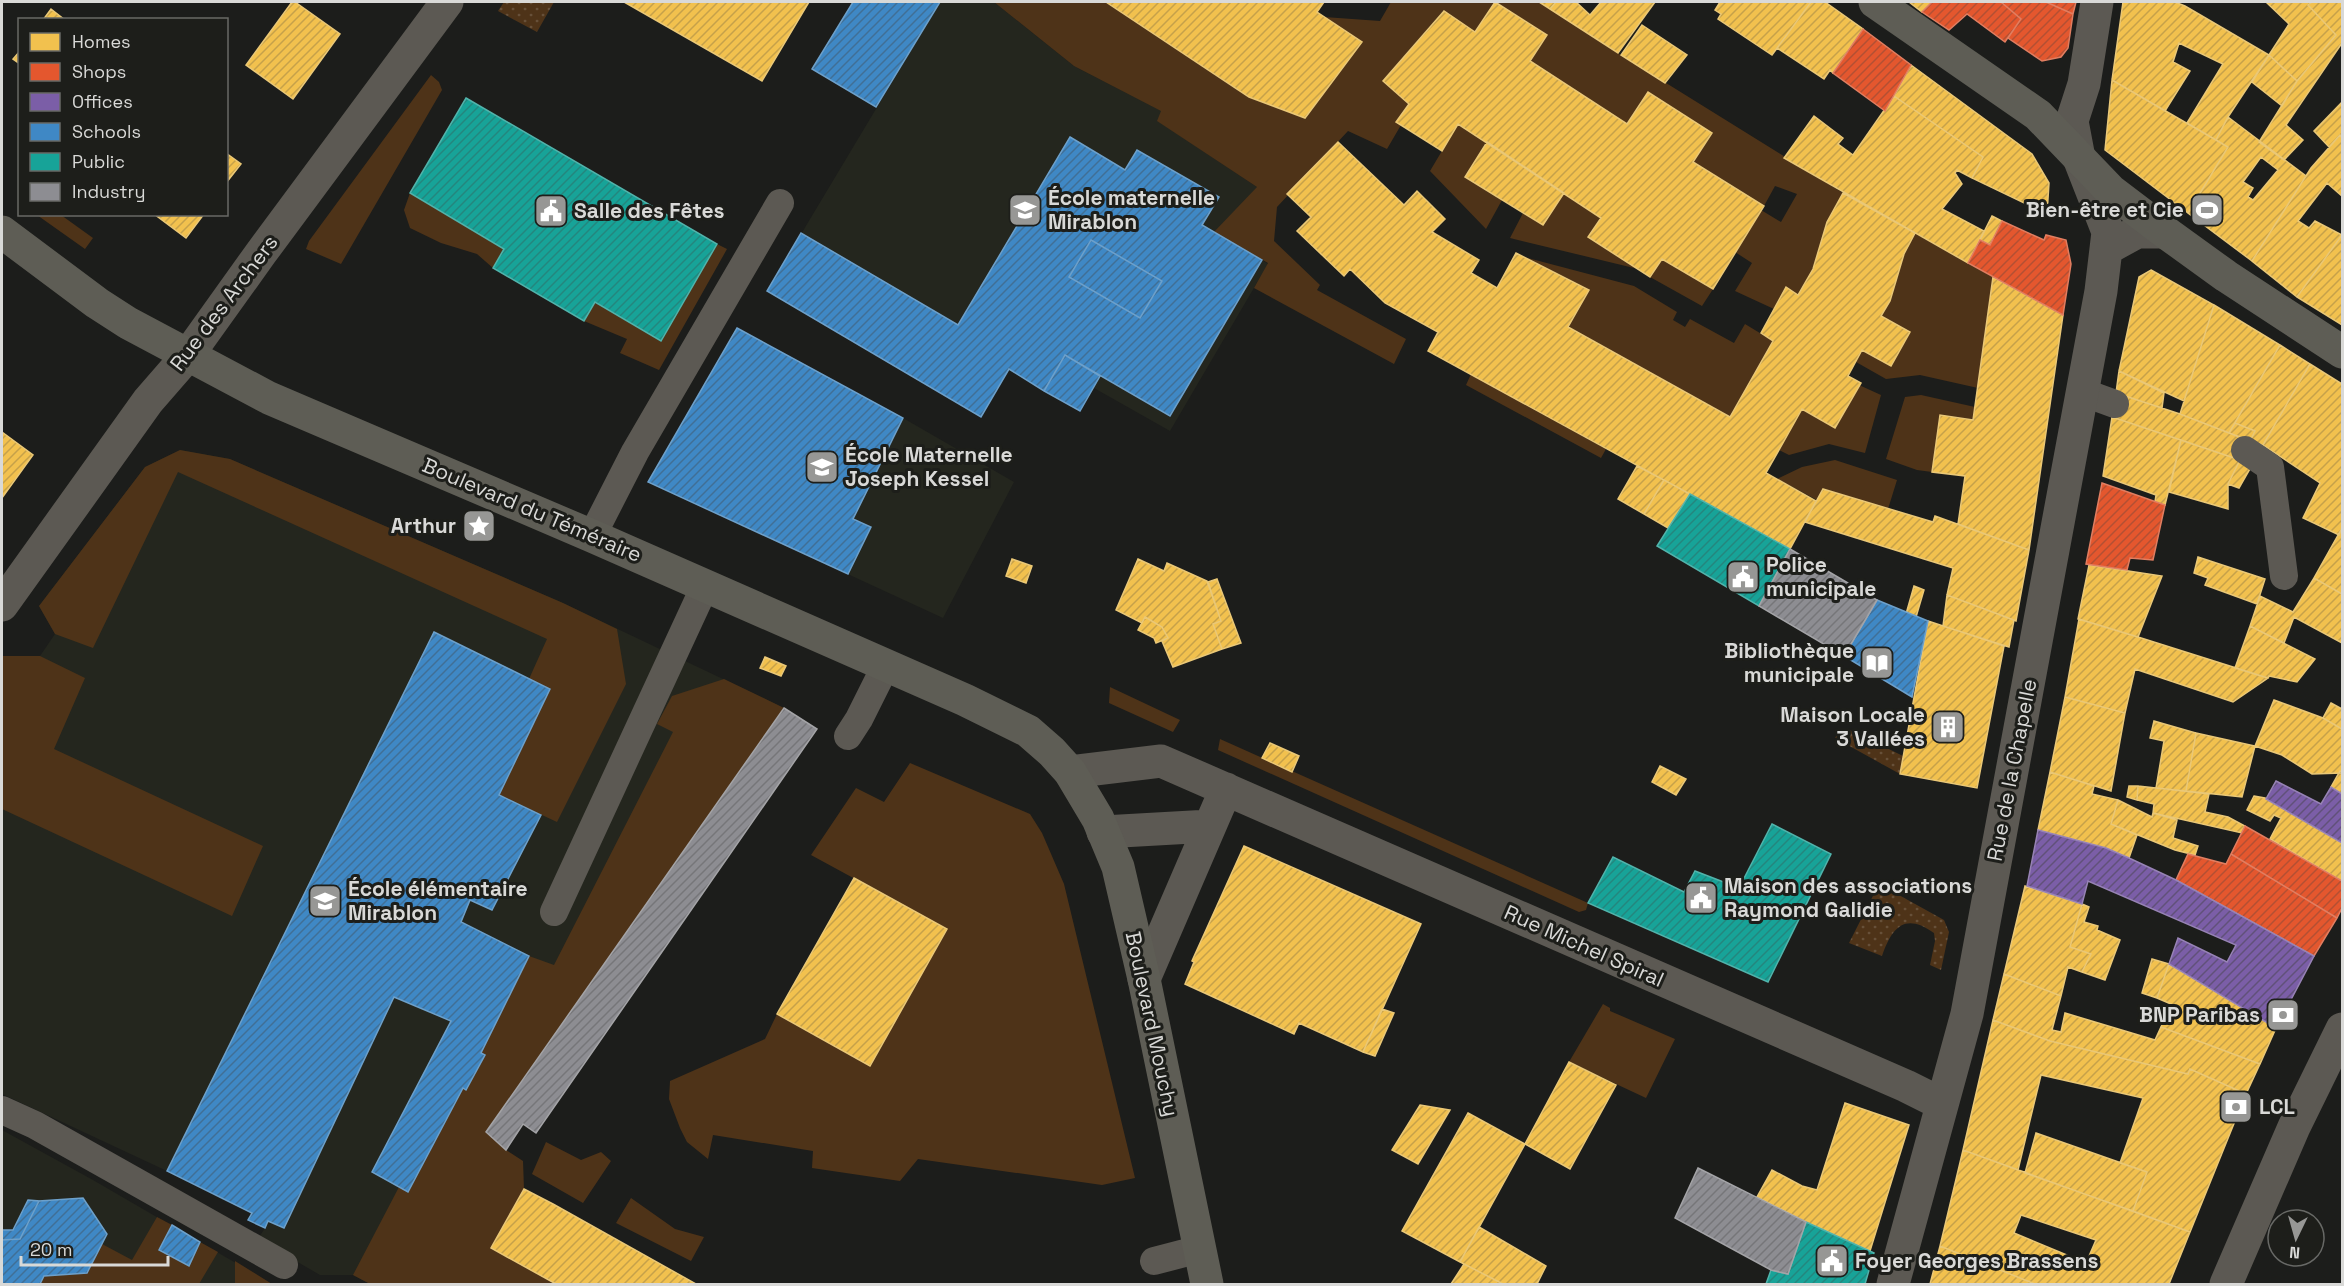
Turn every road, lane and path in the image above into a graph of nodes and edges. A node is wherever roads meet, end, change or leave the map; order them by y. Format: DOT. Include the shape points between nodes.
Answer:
graph roads {
  1 [pos="447,2"];
  2 [pos="1875,2"];
  3 [pos="2097,2"];
  4 [pos="2079,158"];
  5 [pos="780,203"];
  6 [pos="2,232"];
  7 [pos="2165,232"];
  8 [pos="2106,249"];
  9 [pos="2343,352"];
  10 [pos="188,355"];
  11 [pos="2082,392"];
  12 [pos="2115,404"];
  13 [pos="2246,450"];
  14 [pos="592,536"];
  15 [pos="2284,576"];
  16 [pos="705,586"];
  17 [pos="2,605"];
  18 [pos="886,665"];
  19 [pos="848,736"];
  20 [pos="1070,772"];
  21 [pos="1226,789"];
  22 [pos="1210,826"];
  23 [pos="1103,832"];
  24 [pos="554,912"];
  25 [pos="1144,979"];
  26 [pos="2343,1029"];
  27 [pos="1942,1104"];
  28 [pos="2,1110"];
  29 [pos="1200,1249"];
  30 [pos="1154,1261"];
  31 [pos="284,1265"];
  32 [pos="1208,1284"];
  33 [pos="1893,1284"];
  34 [pos="2227,1284"];
  1 -- 10 [label="street, Rue des Archers"];
  2 -- 4 [label="main road" via="2038,115"];
  3 -- 4 [label="street, Rue de la Chapelle" via="2084,84 2072,121"];
  4 -- 7 [label="main road" via="2111,191"];
  4 -- 8 [label="street, Rue de la Chapelle" via="2108,232"];
  5 -- 14 [label="lane" via="634,452"];
  6 -- 10 [label="main road, Boulevard du Téméraire" via="97,303"];
  7 -- 8 [label="street" via="2137,232"];
  7 -- 9 [label="main road" via="2253,295"];
  8 -- 11 [label="street, Rue de la Chapelle"];
  10 -- 14 [label="main road, Boulevard du Téméraire" via="269,398"];
  10 -- 17 [label="street, Rue des Archers" via="148,401"];
  11 -- 12 [label="lane"];
  11 -- 27 [label="street, Rue de la Chapelle" via="1967,1014"];
  13 -- 15 [label="lane" via="2270,467"];
  14 -- 16 [label="main road, Boulevard du Téméraire"];
  16 -- 18 [label="main road, Boulevard du Téméraire"];
  16 -- 24 [label="lane"];
  18 -- 19 [label="lane"];
  18 -- 20 [label="main road, Boulevard du Téméraire" via="1028,731"];
  20 -- 21 [label="street, Rue Michel Spiral" via="1161,761"];
  20 -- 23 [label="main road, Boulevard Mouchy"];
  21 -- 22 [label="street"];
  21 -- 27 [label="street, Rue Michel Spiral"];
  22 -- 23 [label="street"];
  22 -- 25 [label="street"];
  23 -- 25 [label="main road, Boulevard Mouchy" via="1118,867"];
  25 -- 29 [label="main road, Boulevard Mouchy"];
  26 -- 34 [label="street" via="2294,1127"];
  27 -- 33 [label="street, Rue de la Chapelle"];
  28 -- 31 [label="lane"];
  29 -- 30 [label="lane"];
  29 -- 32 [label="main road, Boulevard Mouchy"];
}
